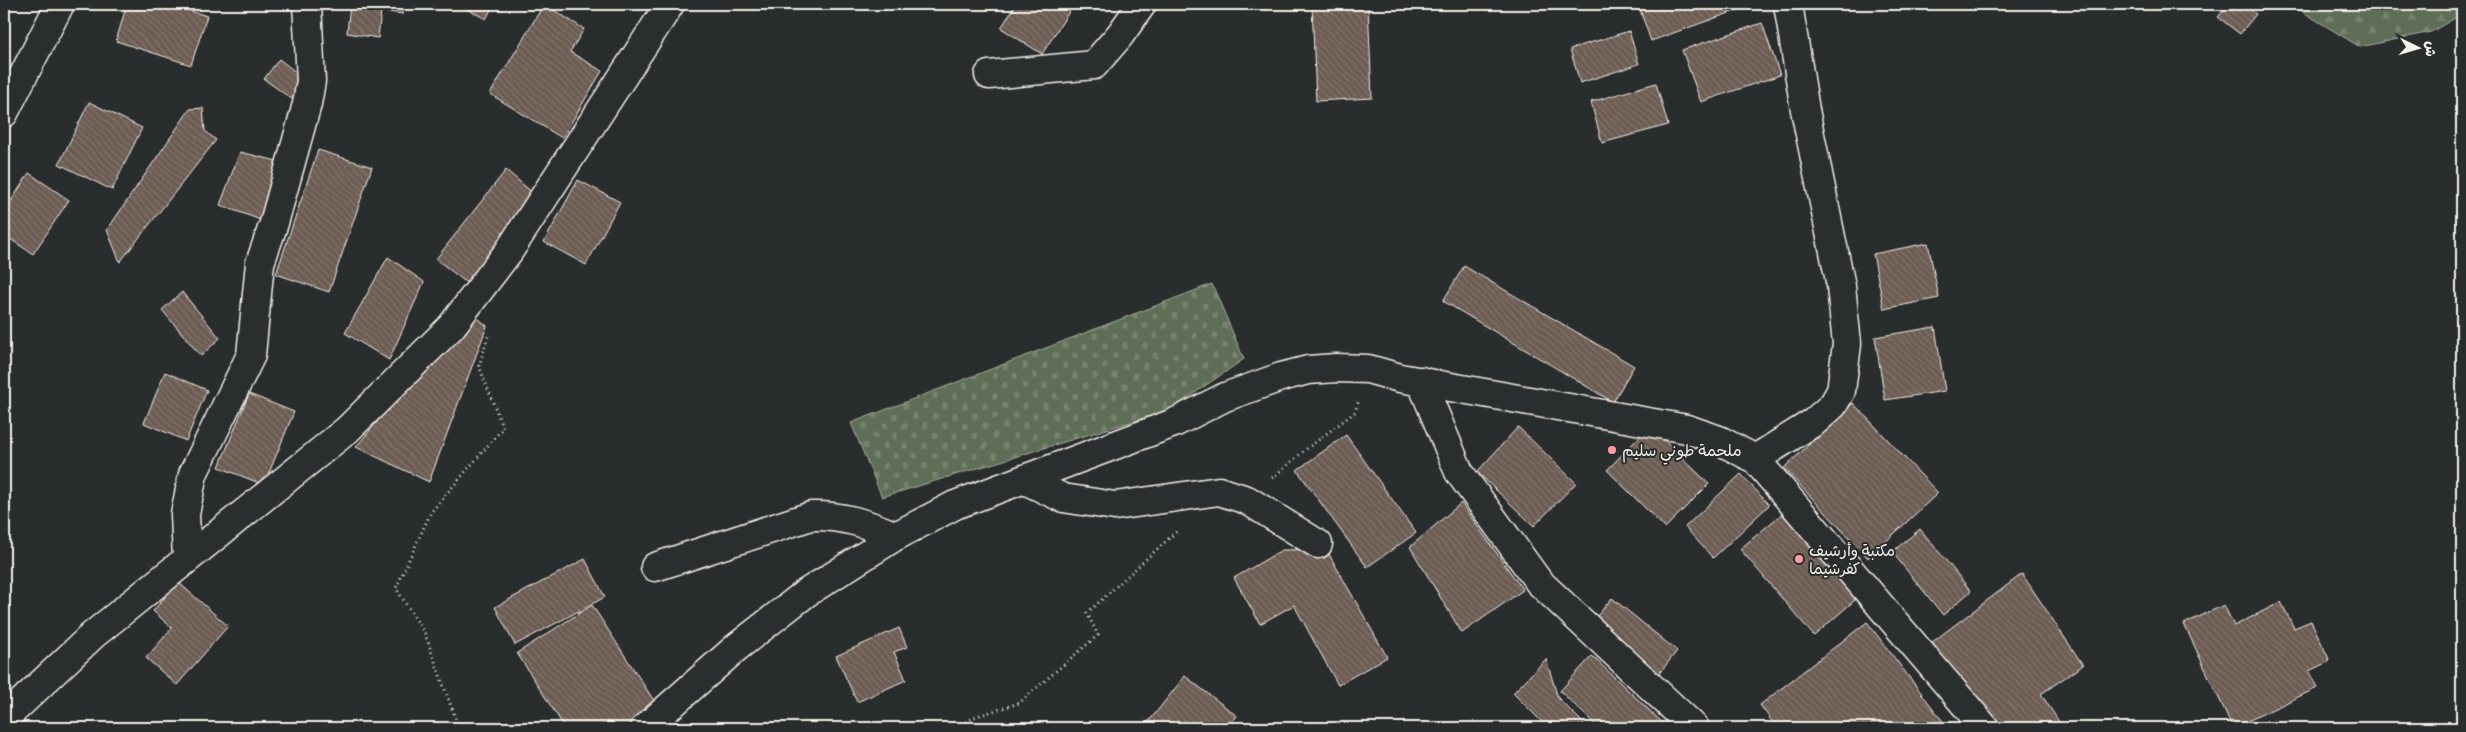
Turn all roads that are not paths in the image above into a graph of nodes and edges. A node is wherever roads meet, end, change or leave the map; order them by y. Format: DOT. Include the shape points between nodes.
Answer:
graph roads {
  1 [pos="60,4"];
  2 [pos="307,4"];
  3 [pos="670,4"];
  4 [pos="1142,4"];
  5 [pos="1788,4"];
  6 [pos="989,75"];
  7 [pos="4,113"];
  8 [pos="1421,381"];
  9 [pos="1755,459"];
  10 [pos="1025,480"];
  11 [pos="896,536"];
  12 [pos="1318,544"];
  13 [pos="187,559"];
  14 [pos="655,567"];
  15 [pos="4,718"];
  16 [pos="645,728"];
  17 [pos="1695,728"];
  18 [pos="1985,728"];
  1 -- 7 [label="street"];
  2 -- 13 [label="street" via="311,81 307,104 260,263 251,354 193,474 185,514"];
  3 -- 13 [label="street" via="509,251 451,327 347,430"];
  4 -- 6 [label="street" via="1094,65"];
  5 -- 9 [label="street" via="1805,110 1841,286 1847,344 1843,383 1833,405 1814,422"];
  8 -- 9 [label="street" via="1687,429 1719,440"];
  8 -- 10 [label="street" via="1368,369 1308,370 1225,397 1174,423"];
  8 -- 17 [label="street" via="1459,472 1540,582"];
  9 -- 18 [label="street"];
  10 -- 11 [label="street" via="955,506"];
  10 -- 12 [label="street" via="1063,498 1115,506 1220,492 1247,500"];
  11 -- 14 [label="street" via="868,524 831,516 810,516"];
  11 -- 16 [label="street" via="806,593 737,647"];
  13 -- 15 [label="street" via="93,635"];
}
